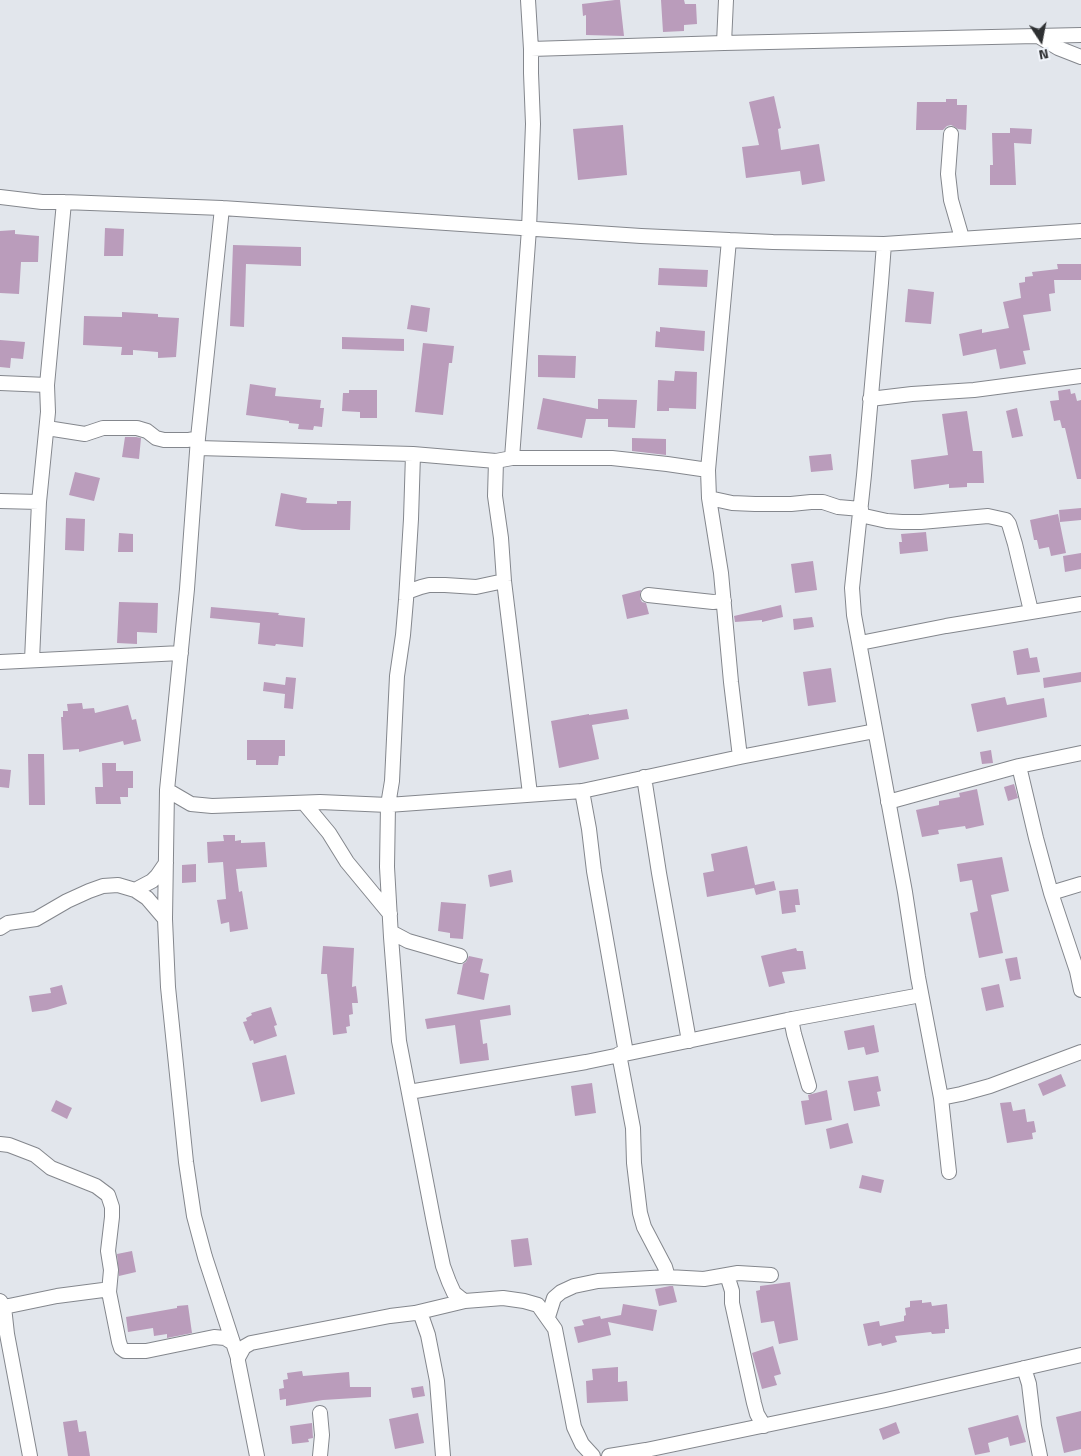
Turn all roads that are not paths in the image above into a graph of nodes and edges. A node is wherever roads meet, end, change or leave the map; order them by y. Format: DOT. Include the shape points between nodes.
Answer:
graph roads {
  1 [pos="528,0"];
  2 [pos="726,0"];
  3 [pos="1081,35"];
  4 [pos="1038,36"];
  5 [pos="724,43"];
  6 [pos="532,50"];
  7 [pos="1081,56"];
  8 [pos="951,134"];
  9 [pos="0,197"];
  10 [pos="64,202"];
  11 [pos="222,208"];
  12 [pos="529,229"];
  13 [pos="1081,231"];
  14 [pos="962,238"];
  15 [pos="729,240"];
  16 [pos="884,244"];
  17 [pos="1081,376"];
  18 [pos="0,384"];
  19 [pos="48,385"];
  20 [pos="870,399"];
  21 [pos="47,428"];
  22 [pos="198,443"];
  23 [pos="413,454"];
  24 [pos="512,458"];
  25 [pos="496,461"];
  26 [pos="708,470"];
  27 [pos="709,498"];
  28 [pos="0,501"];
  29 [pos="39,502"];
  30 [pos="861,512"];
  31 [pos="504,581"];
  32 [pos="407,592"];
  33 [pos="648,595"];
  34 [pos="724,601"];
  35 [pos="1081,604"];
  36 [pos="1031,611"];
  37 [pos="860,643"];
  38 [pos="181,653"];
  39 [pos="32,660"];
  40 [pos="0,662"];
  41 [pos="875,732"];
  42 [pos="1081,753"];
  43 [pos="740,757"];
  44 [pos="1019,766"];
  45 [pos="644,777"];
  46 [pos="167,790"];
  47 [pos="582,791"];
  48 [pos="530,794"];
  49 [pos="888,802"];
  50 [pos="304,803"];
  51 [pos="388,805"];
  52 [pos="166,862"];
  53 [pos="1081,884"];
  54 [pos="135,890"];
  55 [pos="1051,893"];
  56 [pos="390,914"];
  57 [pos="165,919"];
  58 [pos="0,928"];
  59 [pos="391,932"];
  60 [pos="460,956"];
  61 [pos="1081,990"];
  62 [pos="921,995"];
  63 [pos="791,1019"];
  64 [pos="689,1041"];
  65 [pos="1081,1052"];
  66 [pos="622,1054"];
  67 [pos="809,1086"];
  68 [pos="409,1092"];
  69 [pos="941,1098"];
  70 [pos="0,1144"];
  71 [pos="949,1172"];
  72 [pos="727,1275"];
  73 [pos="771,1275"];
  74 [pos="668,1277"];
  75 [pos="449,1282"];
  76 [pos="109,1292"];
  77 [pos="464,1301"];
  78 [pos="2,1304"];
  79 [pos="425,1310"];
  80 [pos="548,1317"];
  81 [pos="233,1343"];
  82 [pos="1081,1355"];
  83 [pos="238,1358"];
  84 [pos="1024,1368"];
  85 [pos="320,1414"];
  86 [pos="764,1426"];
  87 [pos="647,1453"];
  88 [pos="30,1456"];
  89 [pos="257,1456"];
  90 [pos="320,1456"];
  91 [pos="443,1456"];
  92 [pos="592,1456"];
  93 [pos="609,1456"];
  94 [pos="1040,1456"];
  1 -- 6 [label="street"];
  2 -- 5 [label="street"];
  3 -- 4 [label="street"];
  4 -- 5 [label="street"];
  4 -- 7 [label="street"];
  5 -- 6 [label="street"];
  6 -- 12 [label="street"];
  8 -- 14 [label="street" via="948,174 951,200"];
  9 -- 10 [label="street"];
  10 -- 11 [label="street"];
  10 -- 19 [label="street"];
  11 -- 12 [label="street"];
  11 -- 22 [label="street"];
  12 -- 15 [label="street"];
  12 -- 24 [label="street"];
  13 -- 14 [label="street"];
  14 -- 16 [label="street"];
  15 -- 16 [label="street"];
  15 -- 26 [label="street"];
  16 -- 20 [label="street"];
  17 -- 20 [label="street"];
  18 -- 19 [label="street"];
  19 -- 21 [label="street"];
  20 -- 30 [label="street"];
  21 -- 22 [label="street" via="85,434 102,428 136,428 164,440"];
  21 -- 29 [label="street"];
  22 -- 23 [label="street"];
  22 -- 38 [label="street"];
  23 -- 25 [label="street"];
  23 -- 32 [label="street"];
  24 -- 25 [label="street"];
  24 -- 26 [label="street" via="612,458"];
  25 -- 31 [label="street" via="495,496"];
  26 -- 27 [label="street"];
  27 -- 30 [label="street" via="755,504 823,502"];
  27 -- 34 [label="street"];
  28 -- 29 [label="street"];
  29 -- 39 [label="street"];
  30 -- 36 [label="street" via="887,521 902,522 988,516 1006,520"];
  30 -- 37 [label="street" via="852,588"];
  31 -- 32 [label="street" via="476,587 429,585"];
  31 -- 48 [label="street"];
  32 -- 51 [label="street"];
  33 -- 34 [label="street"];
  34 -- 43 [label="street"];
  35 -- 36 [label="street"];
  36 -- 37 [label="street"];
  37 -- 41 [label="street"];
  38 -- 39 [label="street"];
  38 -- 46 [label="street"];
  39 -- 40 [label="street"];
  41 -- 43 [label="street"];
  41 -- 49 [label="street"];
  42 -- 44 [label="street"];
  43 -- 45 [label="street"];
  44 -- 49 [label="street"];
  44 -- 55 [label="street"];
  45 -- 47 [label="street"];
  45 -- 64 [label="street"];
  46 -- 50 [label="street" via="191,804 205,806"];
  46 -- 52 [label="street"];
  47 -- 48 [label="street"];
  47 -- 66 [label="street"];
  48 -- 51 [label="street"];
  49 -- 62 [label="street"];
  50 -- 51 [label="street"];
  50 -- 56 [label="street" via="329,833 346,862"];
  51 -- 56 [label="street"];
  52 -- 54 [label="street" via="158,876"];
  52 -- 57 [label="street"];
  53 -- 55 [label="street"];
  54 -- 57 [label="street" via="147,898"];
  54 -- 58 [label="street" via="118,885 103,886 67,901 36,920 8,923"];
  55 -- 61 [label="street"];
  56 -- 59 [label="street"];
  57 -- 81 [label="street" via="168,987 194,1216"];
  59 -- 60 [label="street" via="408,941"];
  59 -- 68 [label="street" via="399,1041"];
  62 -- 63 [label="street"];
  62 -- 69 [label="street"];
  63 -- 64 [label="street"];
  63 -- 67 [label="street"];
  64 -- 66 [label="street"];
  65 -- 69 [label="street" via="990,1086"];
  66 -- 68 [label="street"];
  66 -- 74 [label="street" via="633,1128 640,1213"];
  68 -- 75 [label="street" via="439,1248"];
  69 -- 71 [label="street"];
  70 -- 76 [label="street" via="35,1155 52,1168 96,1186 108,1195 112,1206"];
  72 -- 73 [label="street"];
  72 -- 74 [label="street" via="704,1279"];
  72 -- 86 [label="street" via="754,1403"];
  74 -- 80 [label="street" via="617,1279 574,1286 554,1298"];
  75 -- 77 [label="street" via="454,1293"];
  75 -- 79 [label="street" via="444,1298"];
  76 -- 78 [label="street" via="103,1290"];
  76 -- 81 [label="street" via="119,1342 125,1351 146,1351 214,1337"];
  77 -- 79 [label="street"];
  77 -- 80 [label="street" via="503,1298 524,1301 538,1305"];
  78 -- 88 [label="street"];
  79 -- 83 [label="street" via="251,1344"];
  79 -- 91 [label="street" via="437,1381"];
  80 -- 92 [label="street" via="555,1329 574,1427"];
  81 -- 83 [label="street"];
  82 -- 84 [label="street"];
  83 -- 89 [label="street"];
  84 -- 86 [label="street"];
  84 -- 94 [label="street"];
  85 -- 90 [label="street"];
  86 -- 87 [label="street"];
  87 -- 93 [label="street"];
}
